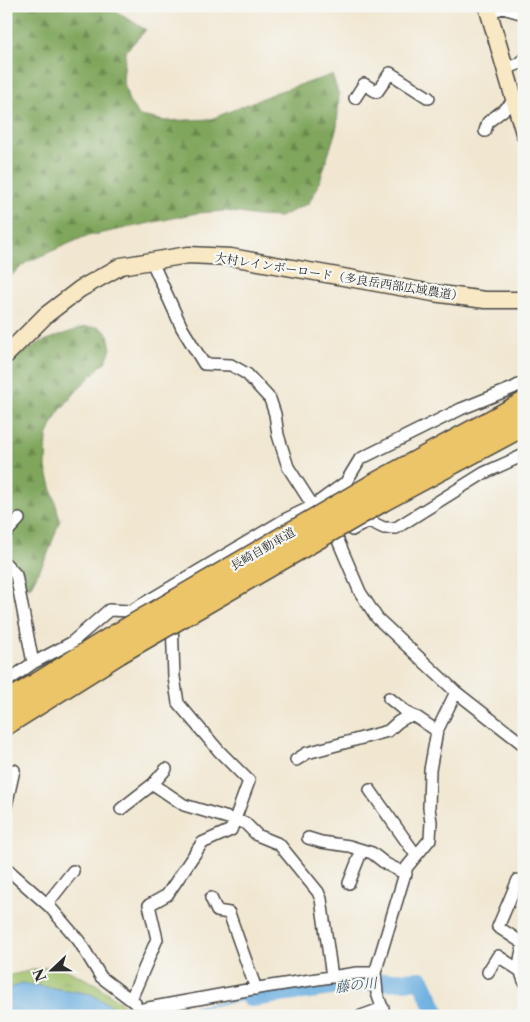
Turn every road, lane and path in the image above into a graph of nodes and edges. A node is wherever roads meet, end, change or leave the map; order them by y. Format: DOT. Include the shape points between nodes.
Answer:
graph roads {
  1 [pos="487,8"];
  2 [pos="524,14"];
  3 [pos="524,59"];
  4 [pos="505,69"];
  5 [pos="355,98"];
  6 [pos="429,98"];
  7 [pos="519,108"];
  8 [pos="485,131"];
  9 [pos="524,133"];
  10 [pos="152,262"];
  11 [pos="524,300"];
  12 [pos="6,355"];
  13 [pos="524,382"];
  14 [pos="524,403"];
  15 [pos="524,425"];
  16 [pos="524,456"];
  17 [pos="377,493"];
  18 [pos="313,506"];
  19 [pos="19,519"];
  20 [pos="6,533"];
  21 [pos="337,538"];
  22 [pos="6,564"];
  23 [pos="170,586"];
  24 [pos="115,645"];
  25 [pos="33,663"];
  26 [pos="6,682"];
  27 [pos="58,691"];
  28 [pos="456,692"];
  29 [pos="389,698"];
  30 [pos="6,703"];
  31 [pos="410,715"];
  32 [pos="6,724"];
  33 [pos="6,728"];
  34 [pos="437,730"];
  35 [pos="524,745"];
  36 [pos="296,760"];
  37 [pos="166,769"];
  38 [pos="14,770"];
  39 [pos="153,784"];
  40 [pos="370,790"];
  41 [pos="6,806"];
  42 [pos="121,809"];
  43 [pos="233,820"];
  44 [pos="308,838"];
  45 [pos="362,850"];
  46 [pos="416,855"];
  47 [pos="6,868"];
  48 [pos="73,871"];
  49 [pos="406,874"];
  50 [pos="518,880"];
  51 [pos="349,883"];
  52 [pos="211,898"];
  53 [pos="47,904"];
  54 [pos="524,944"];
  55 [pos="519,970"];
  56 [pos="488,972"];
  57 [pos="375,974"];
  58 [pos="332,977"];
  59 [pos="524,981"];
  60 [pos="256,989"];
  61 [pos="131,999"];
  62 [pos="143,1012"];
  63 [pos="384,1012"];
  64 [pos="361,1016"];
  1 -- 2 [label="street" via="503,8"];
  1 -- 4 [label="street"];
  3 -- 4 [label="street"];
  4 -- 7 [label="street"];
  5 -- 6 [label="street" via="364,84 377,92 390,73"];
  7 -- 8 [label="street" via="488,122"];
  7 -- 9 [label="street"];
  10 -- 11 [label="street, 大村レインボーロード（多良岳西部広域農道）" via="188,256 231,257 433,293 485,300"];
  10 -- 12 [label="street, 大村レインボーロード（多良岳西部広域農道）" via="121,266 80,289 46,315"];
  10 -- 18 [label="street" via="182,328 204,364 231,365 247,374 270,399 288,467"];
  13 -- 18 [label="street" via="360,459 346,482"];
  14 -- 17 [label="highway, 長崎自動車道"];
  15 -- 17 [label="highway, 長崎自動車道"];
  16 -- 21 [label="street" via="484,473 396,528 384,528 369,521"];
  17 -- 24 [label="highway, 長崎自動車道, bridge"];
  18 -- 21 [label="street"];
  18 -- 23 [label="street"];
  19 -- 20 [label="street"];
  21 -- 28 [label="street" via="360,592 377,618"];
  22 -- 25 [label="street" via="16,575"];
  23 -- 25 [label="street" via="131,611 109,610 71,643"];
  23 -- 43 [label="street" via="178,703 249,781"];
  24 -- 27 [label="highway, 長崎自動車道"];
  24 -- 30 [label="highway, 長崎自動車道"];
  25 -- 26 [label="street"];
  27 -- 32 [label="highway, 長崎自動車道"];
  27 -- 33 [label="highway"];
  28 -- 34 [label="street"];
  28 -- 35 [label="street"];
  29 -- 31 [label="street"];
  31 -- 34 [label="street"];
  31 -- 36 [label="street" via="388,731 307,753"];
  34 -- 46 [label="street" via="430,770 430,838"];
  37 -- 39 [label="street"];
  38 -- 41 [label="street"];
  39 -- 42 [label="street"];
  39 -- 43 [label="street" via="184,805"];
  40 -- 46 [label="street"];
  43 -- 58 [label="street" via="245,823 257,835 278,844 318,892"];
  43 -- 61 [label="street" via="231,830 202,844 167,895 149,905 157,938"];
  44 -- 45 [label="street"];
  45 -- 49 [label="street"];
  45 -- 51 [label="street"];
  46 -- 49 [label="street"];
  47 -- 53 [label="street"];
  48 -- 53 [label="street"];
  49 -- 57 [label="street"];
  50 -- 54 [label="street" via="498,927"];
  52 -- 60 [label="street" via="217,911 229,913"];
  53 -- 61 [label="street" via="79,941 101,976"];
  54 -- 55 [label="street"];
  55 -- 56 [label="street" via="498,956"];
  55 -- 59 [label="street"];
  57 -- 58 [label="street"];
  57 -- 63 [label="street" via="377,994"];
  58 -- 60 [label="street"];
  60 -- 62 [label="street"];
  61 -- 62 [label="street"];
  63 -- 64 [label="street"];
}
